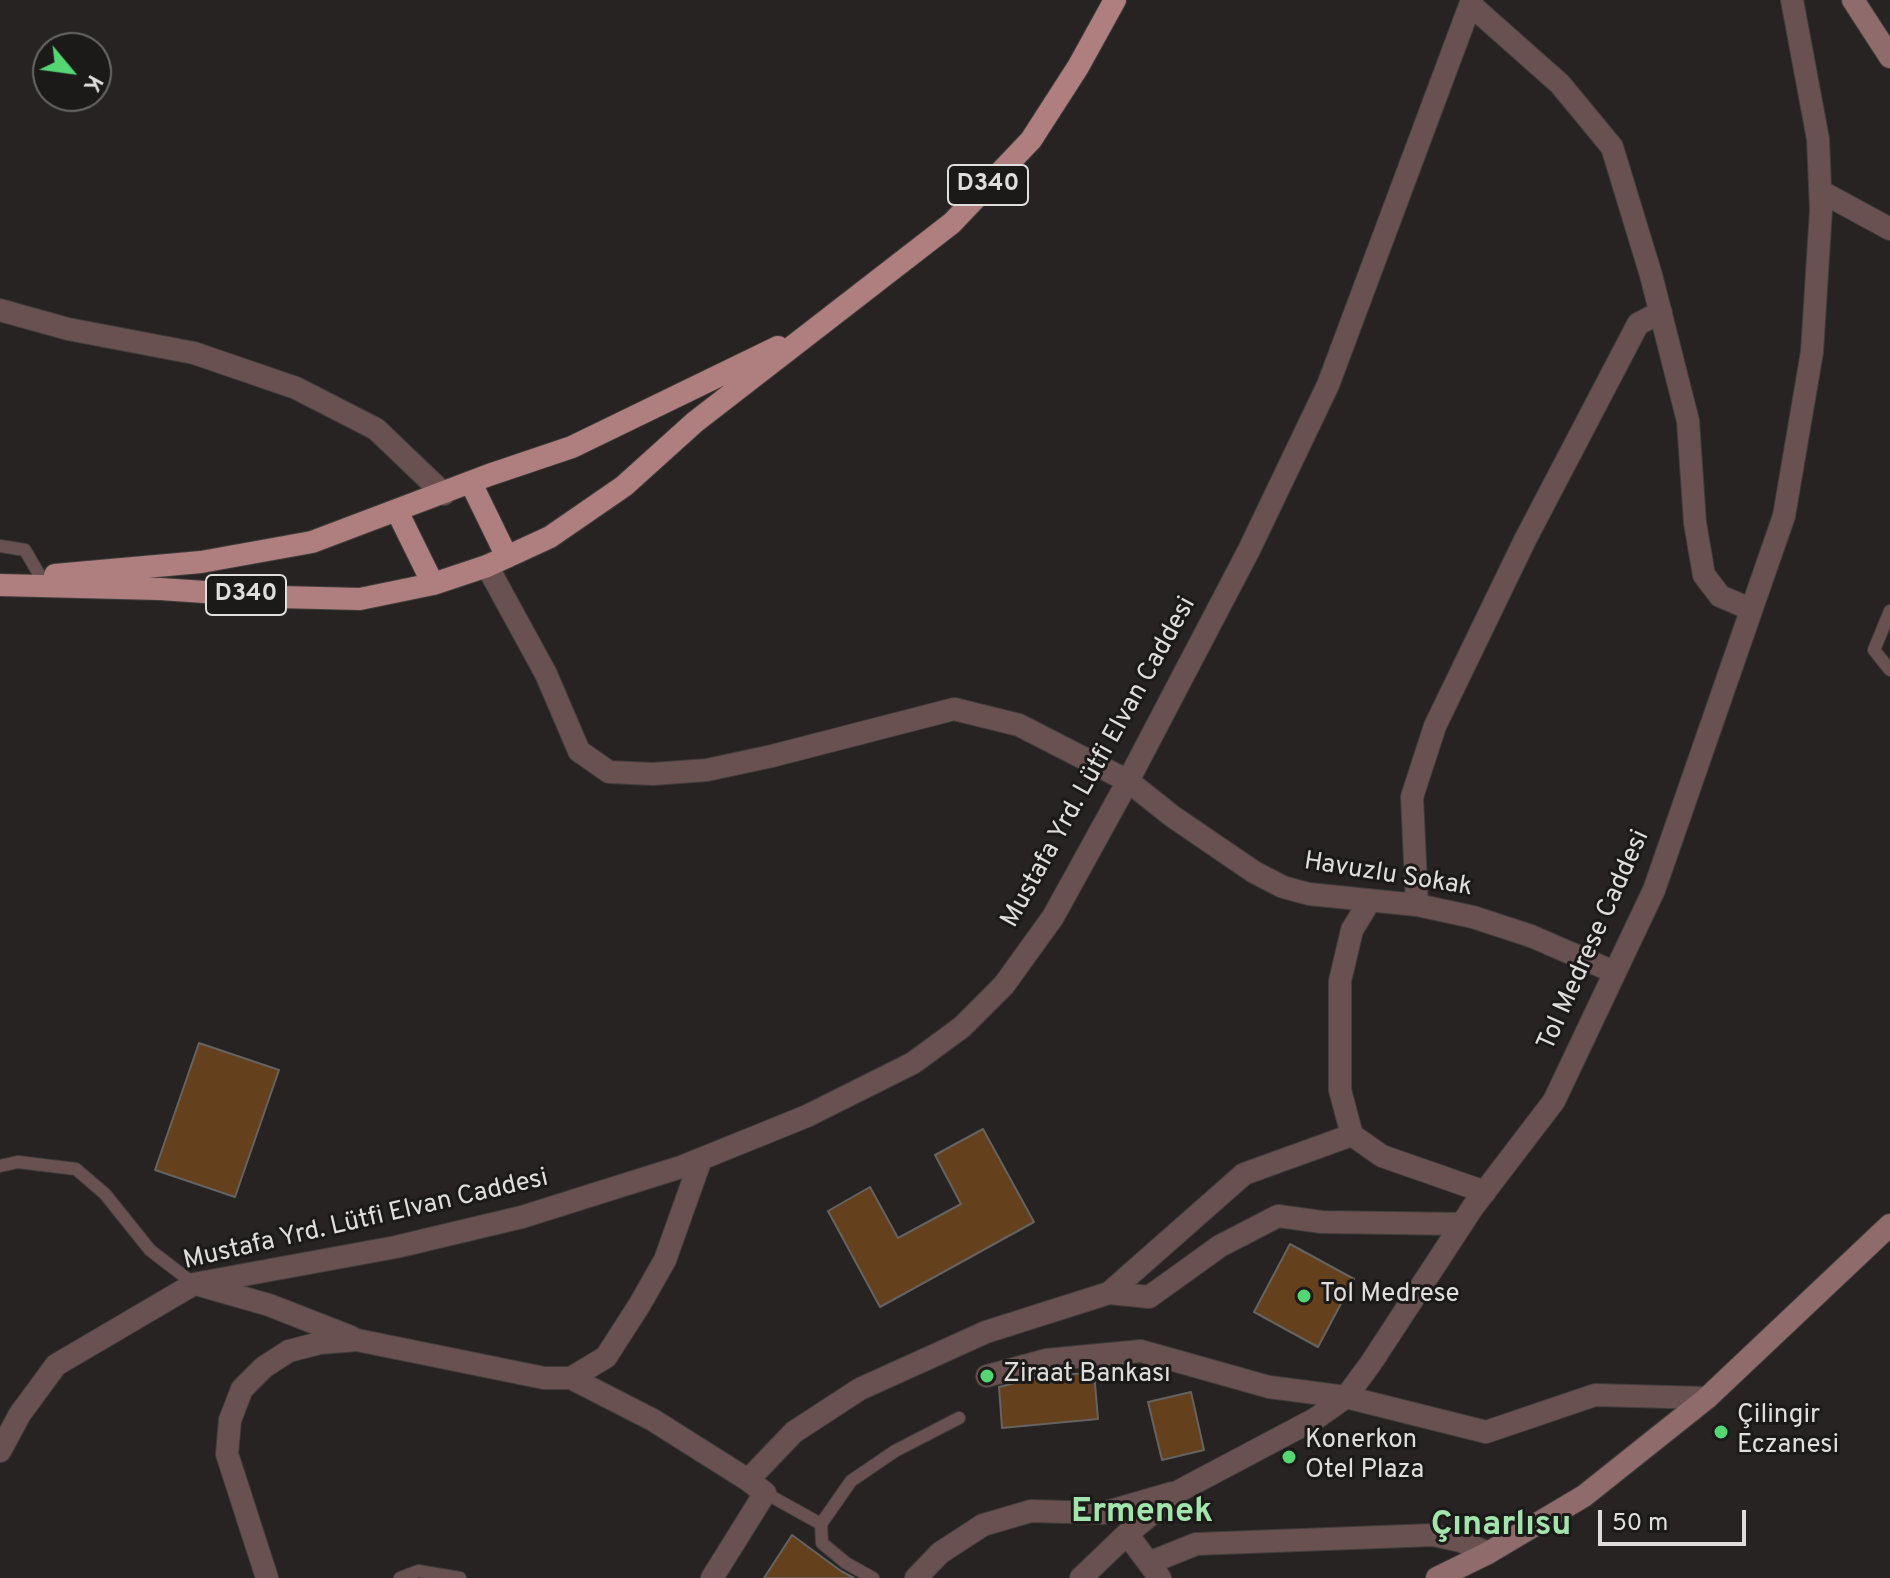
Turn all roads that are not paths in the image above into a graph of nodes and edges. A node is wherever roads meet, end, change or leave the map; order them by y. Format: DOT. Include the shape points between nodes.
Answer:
graph roads {
  1 [pos="1115,0"];
  2 [pos="1792,0"];
  3 [pos="1853,0"];
  4 [pos="1471,2"];
  5 [pos="1890,57"];
  6 [pos="1820,191"];
  7 [pos="1890,229"];
  8 [pos="0,310"];
  9 [pos="1661,312"];
  10 [pos="815,329"];
  11 [pos="471,483"];
  12 [pos="444,494"];
  13 [pos="397,511"];
  14 [pos="0,546"];
  15 [pos="497,561"];
  16 [pos="40,576"];
  17 [pos="0,582"];
  18 [pos="433,584"];
  19 [pos="1750,609"];
  20 [pos="1890,611"];
  21 [pos="1890,670"];
  22 [pos="1128,781"];
  23 [pos="1369,902"];
  24 [pos="1417,905"];
  25 [pos="1614,972"];
  26 [pos="1352,1135"];
  27 [pos="701,1159"];
  28 [pos="0,1166"];
  29 [pos="1485,1192"];
  30 [pos="1462,1224"];
  31 [pos="1890,1225"];
  32 [pos="194,1284"];
  33 [pos="1109,1293"];
  34 [pos="357,1340"];
  35 [pos="987,1376"];
  36 [pos="571,1378"];
  37 [pos="1346,1397"];
  38 [pos="1707,1398"];
  39 [pos="959,1418"];
  40 [pos="0,1451"];
  41 [pos="757,1487"];
  42 [pos="1181,1490"];
  43 [pos="821,1524"];
  44 [pos="1127,1534"];
  45 [pos="1488,1553"];
  46 [pos="1154,1570"];
  47 [pos="267,1578"];
  48 [pos="400,1578"];
  49 [pos="460,1578"];
  50 [pos="712,1578"];
  51 [pos="873,1578"];
  52 [pos="916,1578"];
  53 [pos="1081,1578"];
  54 [pos="1437,1578"];
  1 -- 10 [label="main road, D340" via="1031,140 952,223"];
  2 -- 6 [label="street, Tol Medrese Caddesi" via="1818,139"];
  3 -- 5 [label="main road"];
  4 -- 9 [label="street" via="1560,84 1612,147"];
  4 -- 22 [label="street, Mustafa Yrd. Lütfi Elvan Caddesi" via="1328,385"];
  6 -- 7 [label="street"];
  6 -- 19 [label="street, Tol Medrese Caddesi" via="1810,367 1784,516"];
  8 -- 12 [label="street" via="194,353 296,388 376,429"];
  9 -- 19 [label="street" via="1688,421 1704,575 1720,596"];
  9 -- 24 [label="street" via="1638,324 1435,726 1412,797"];
  10 -- 11 [label="main road, D340" via="572,447"];
  10 -- 15 [label="main road, D340" via="695,422 624,486 550,537"];
  11 -- 12 [label="main road, D340"];
  11 -- 15 [label="main road"];
  12 -- 13 [label="main road, D340"];
  13 -- 16 [label="main road, D340" via="312,542 201,562"];
  13 -- 18 [label="main road"];
  14 -- 16 [label="lane" via="25,550"];
  15 -- 18 [label="main road, D340"];
  15 -- 22 [label="street, Havuzlu Sokak" via="579,751 609,772 707,770 954,709 1019,725"];
  16 -- 17 [label="main road, D340"];
  17 -- 18 [label="main road, D340" via="360,599"];
  19 -- 25 [label="street, Tol Medrese Caddesi" via="1654,890"];
  20 -- 21 [label="lane" via="1874,650"];
  22 -- 23 [label="street, Havuzlu Sokak" via="1183,824 1283,887"];
  22 -- 27 [label="street, Mustafa Yrd. Lütfi Elvan Caddesi" via="1053,917 1004,985 962,1027 913,1063 820,1110"];
  23 -- 24 [label="street, Havuzlu Sokak"];
  23 -- 26 [label="street" via="1352,930 1340,981 1340,1090"];
  24 -- 25 [label="street, Havuzlu Sokak" via="1531,936"];
  25 -- 29 [label="street, Tol Medrese Caddesi" via="1554,1101"];
  26 -- 29 [label="street" via="1382,1156"];
  26 -- 33 [label="street" via="1244,1174"];
  27 -- 32 [label="street, Mustafa Yrd. Lütfi Elvan Caddesi" via="522,1217 396,1247"];
  27 -- 36 [label="street" via="665,1260 640,1304 606,1357"];
  28 -- 32 [label="lane" via="18,1162 76,1169 105,1194 150,1250"];
  29 -- 30 [label="street, Tol Medrese Caddesi"];
  30 -- 33 [label="street" via="1322,1222 1278,1216 1220,1246 1149,1297"];
  30 -- 37 [label="street, Tol Medrese Caddesi"];
  31 -- 38 [label="main road"];
  32 -- 34 [label="street" via="269,1305"];
  32 -- 40 [label="street, Mustafa Yrd. Lütfi Elvan Caddesi" via="56,1365"];
  33 -- 41 [label="street" via="986,1332 860,1389 794,1432"];
  34 -- 36 [label="street" via="544,1378"];
  34 -- 47 [label="street" via="289,1351 242,1389 230,1420 227,1454"];
  35 -- 37 [label="street" via="1046,1360 1141,1351 1269,1387"];
  36 -- 41 [label="street" via="653,1420"];
  37 -- 38 [label="street" via="1486,1432 1595,1395"];
  37 -- 42 [label="street, Tol Medrese Caddesi"];
  38 -- 45 [label="main road" via="1584,1496"];
  39 -- 43 [label="lane" via="851,1481"];
  41 -- 43 [label="lane"];
  41 -- 50 [label="street"];
  42 -- 44 [label="street"];
  42 -- 52 [label="street" via="1103,1513 1031,1511 983,1525 940,1553"];
  43 -- 51 [label="lane" via="822,1543"];
  44 -- 46 [label="street"];
  44 -- 53 [label="street"];
  45 -- 46 [label="street" via="1433,1535 1196,1544"];
  45 -- 54 [label="main road"];
  48 -- 49 [label="lane" via="418,1571"];
}
